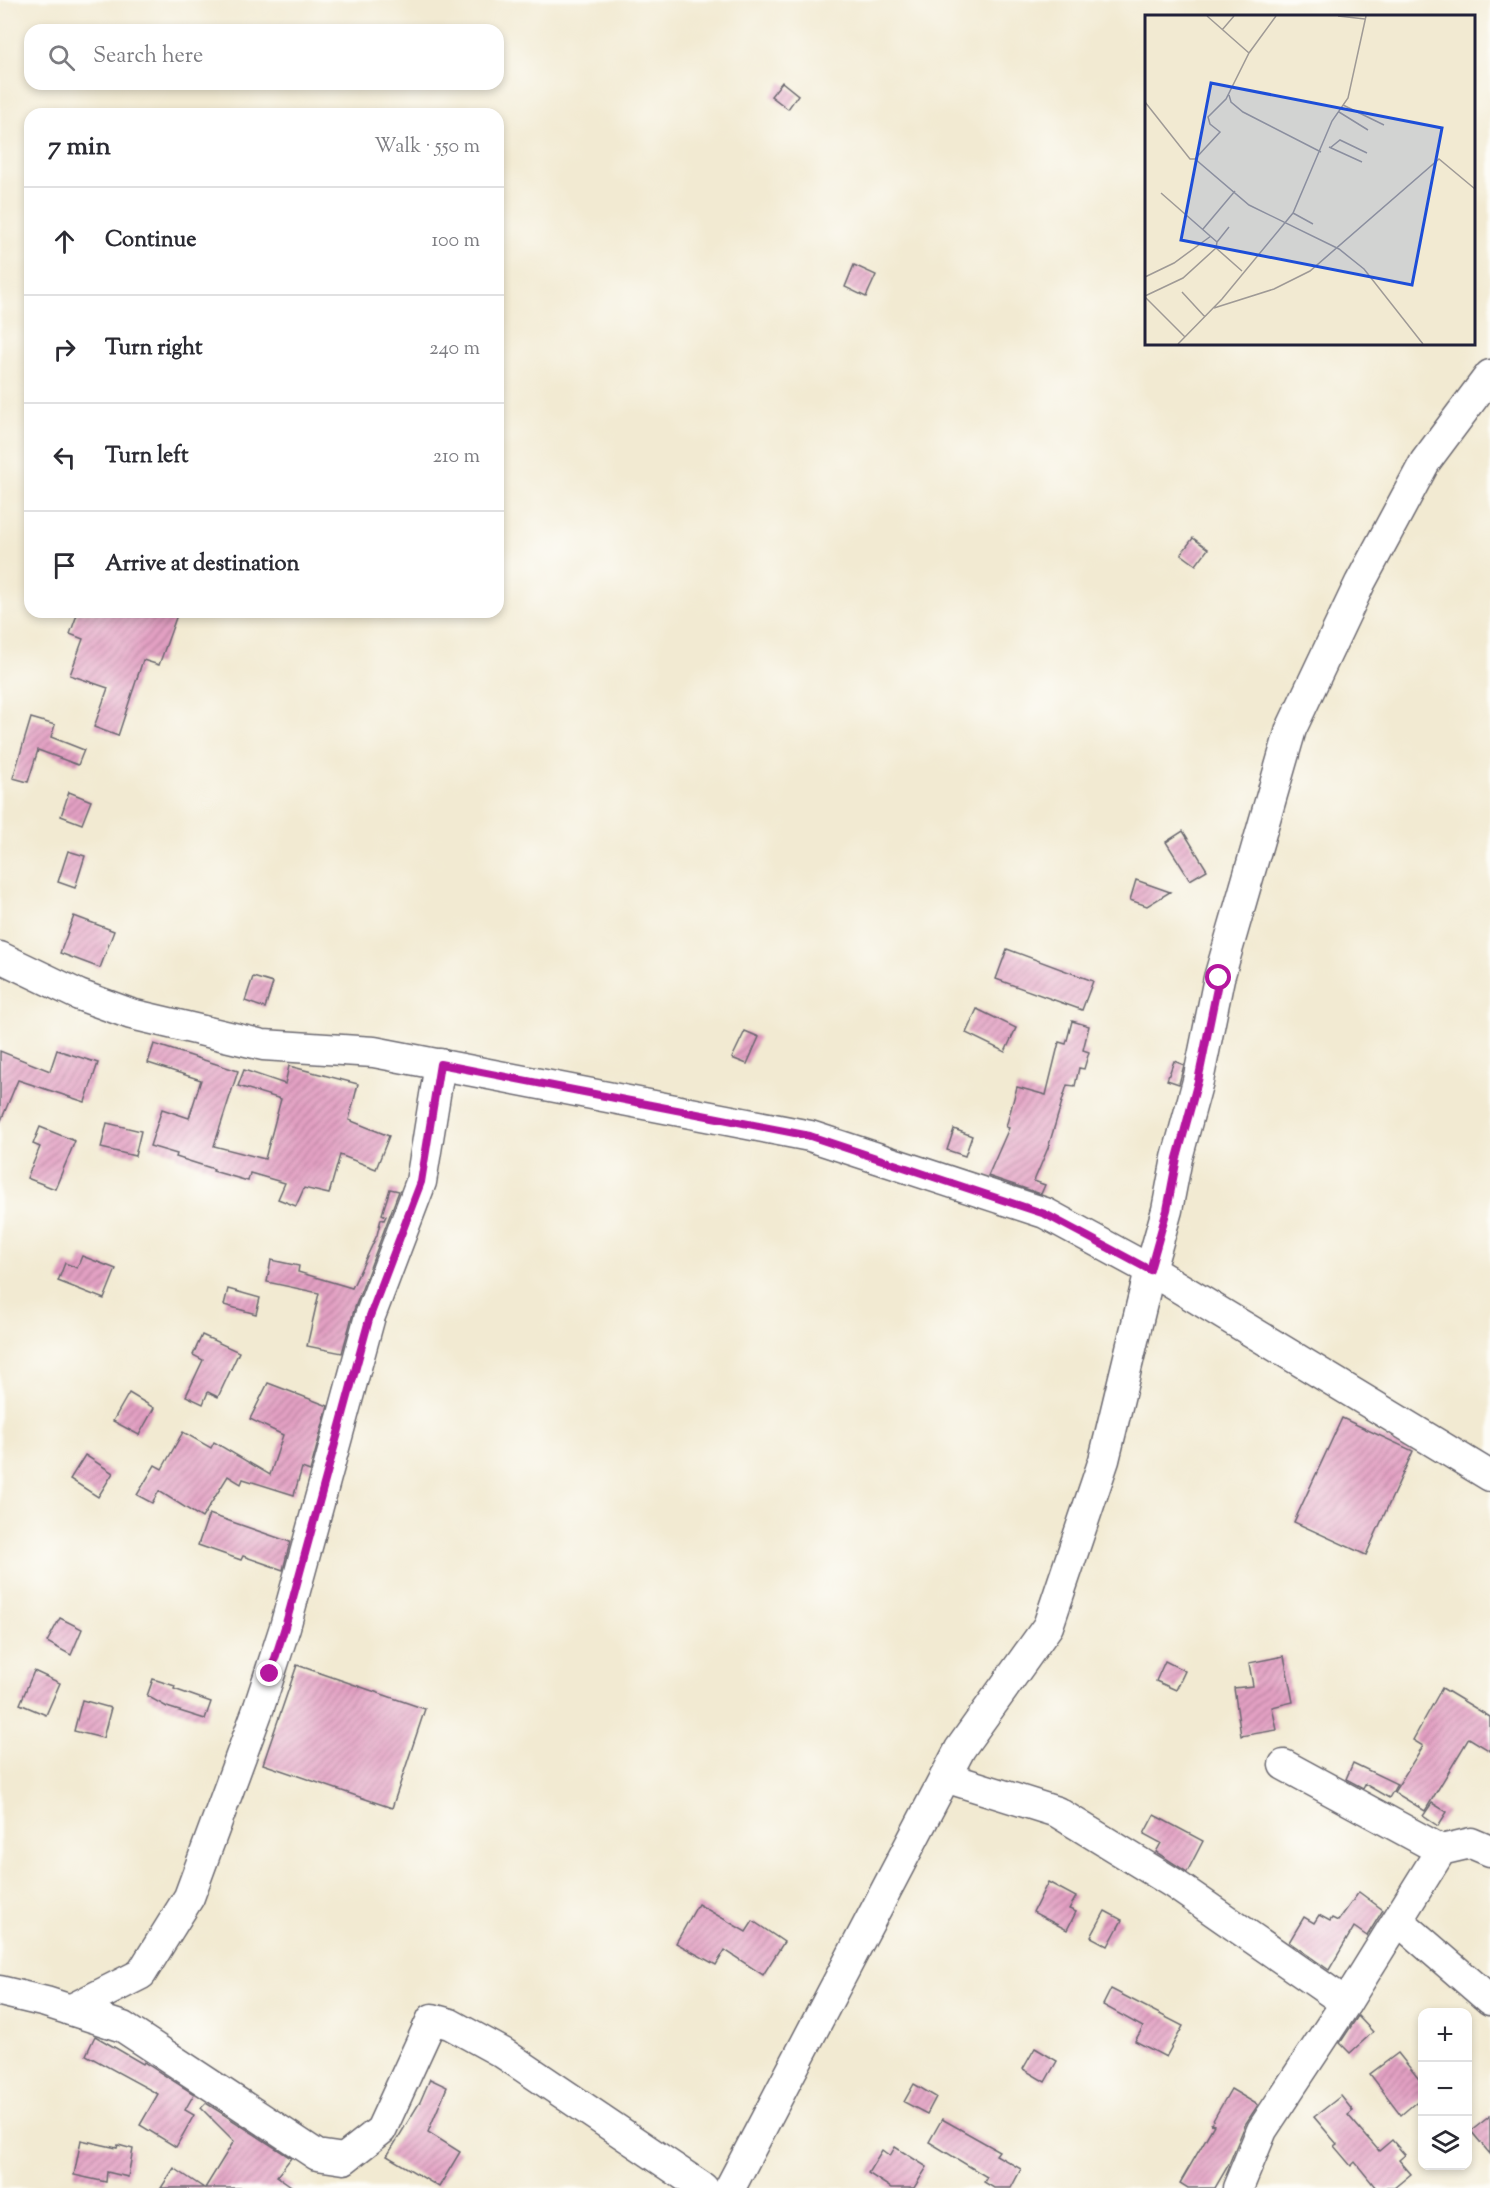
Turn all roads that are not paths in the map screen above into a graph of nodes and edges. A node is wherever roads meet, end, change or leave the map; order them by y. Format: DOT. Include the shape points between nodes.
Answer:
graph roads {
  1 [pos="1490,375"];
  2 [pos="0,957"];
  3 [pos="440,1064"];
  4 [pos="1150,1270"];
  5 [pos="1490,1476"];
  6 [pos="1284,1765"];
  7 [pos="945,1777"];
  8 [pos="1441,1850"];
  9 [pos="1490,1851"];
  10 [pos="1399,1921"];
  11 [pos="0,1990"];
  12 [pos="1490,2000"];
  13 [pos="1346,2003"];
  14 [pos="70,2010"];
  15 [pos="703,2188"];
  16 [pos="730,2188"];
  17 [pos="1238,2188"];
  1 -- 4 [label="street" via="1425,462 1359,583 1291,729 1219,978 1198,1081"];
  2 -- 3 [label="street" via="79,995 142,1017 263,1046 374,1052"];
  3 -- 4 [label="street" via="810,1136 1045,1214"];
  3 -- 14 [label="street" via="421,1182 370,1316 267,1685 189,1897 141,1974"];
  4 -- 5 [label="street"];
  4 -- 7 [label="street" via="1104,1460 1048,1626 960,1749"];
  6 -- 8 [label="street"];
  7 -- 13 [label="street" via="1057,1812 1173,1883"];
  7 -- 16 [label="street"];
  8 -- 9 [label="street" via="1471,1843"];
  8 -- 10 [label="street"];
  10 -- 12 [label="street"];
  10 -- 13 [label="street"];
  11 -- 14 [label="street"];
  13 -- 17 [label="street" via="1262,2130"];
  14 -- 15 [label="street" via="123,2027 317,2156 344,2159 381,2130 432,2019 450,2024 503,2053"];
}
